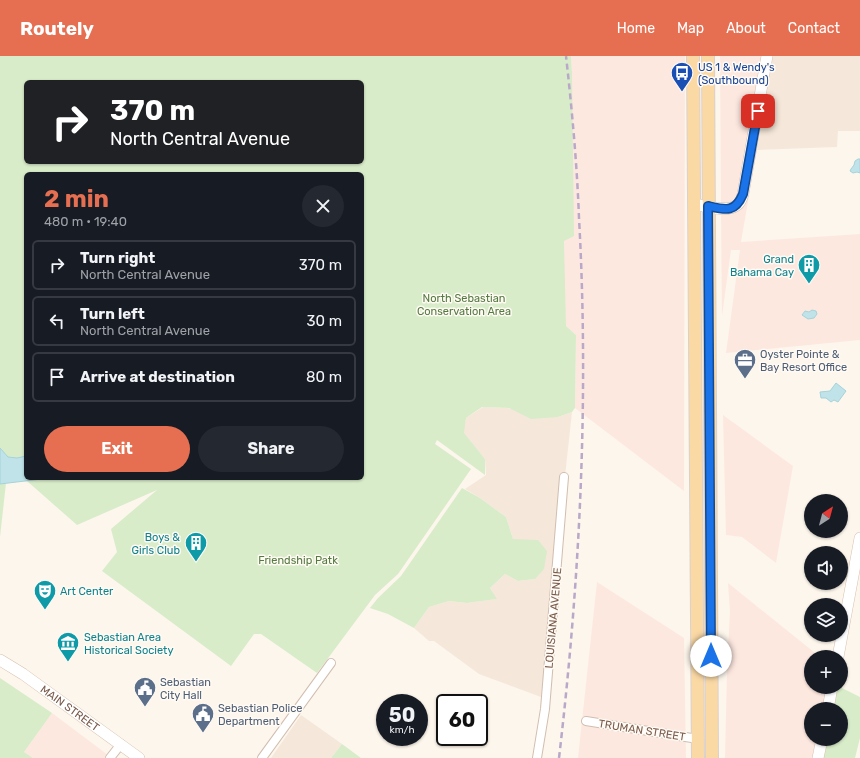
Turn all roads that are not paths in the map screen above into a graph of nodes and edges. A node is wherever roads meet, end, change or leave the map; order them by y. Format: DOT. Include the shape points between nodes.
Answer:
graph roads {
  1 [pos="693,56"];
  2 [pos="708,56"];
  3 [pos="767,56"];
  4 [pos="694,204"];
  5 [pos="708,206"];
  6 [pos="564,477"];
  7 [pos="860,538"];
  8 [pos="839,650"];
  9 [pos="0,660"];
  10 [pos="331,663"];
  11 [pos="697,709"];
  12 [pos="586,721"];
  13 [pos="712,733"];
  14 [pos="698,739"];
  15 [pos="121,744"];
  16 [pos="821,746"];
  17 [pos="110,758"];
  18 [pos="139,758"];
  19 [pos="262,758"];
  20 [pos="537,758"];
  21 [pos="698,758"];
  22 [pos="709,758"];
  23 [pos="712,758"];
  24 [pos="818,758"];
  1 -- 4 [label="main road"];
  2 -- 5 [label="main road"];
  3 -- 5 [label="street" via="743,194 739,204 732,209"];
  4 -- 5 [label="street"];
  4 -- 11 [label="main road"];
  5 -- 13 [label="main road"];
  6 -- 20 [label="street, LOUISIANA AVENUE" via="545,709"];
  7 -- 8 [label="street"];
  9 -- 15 [label="street, MAIN STREET" via="24,674"];
  10 -- 19 [label="street"];
  11 -- 13 [label="main road" via="705,727"];
  11 -- 14 [label="main road"];
  12 -- 14 [label="street, TRUMAN STREET"];
  13 -- 23 [label="main road"];
  14 -- 21 [label="main road"];
  14 -- 22 [label="main road"];
  15 -- 17 [label="street"];
  15 -- 18 [label="street, MAIN STREET"];
  16 -- 24 [label="street"];
}
